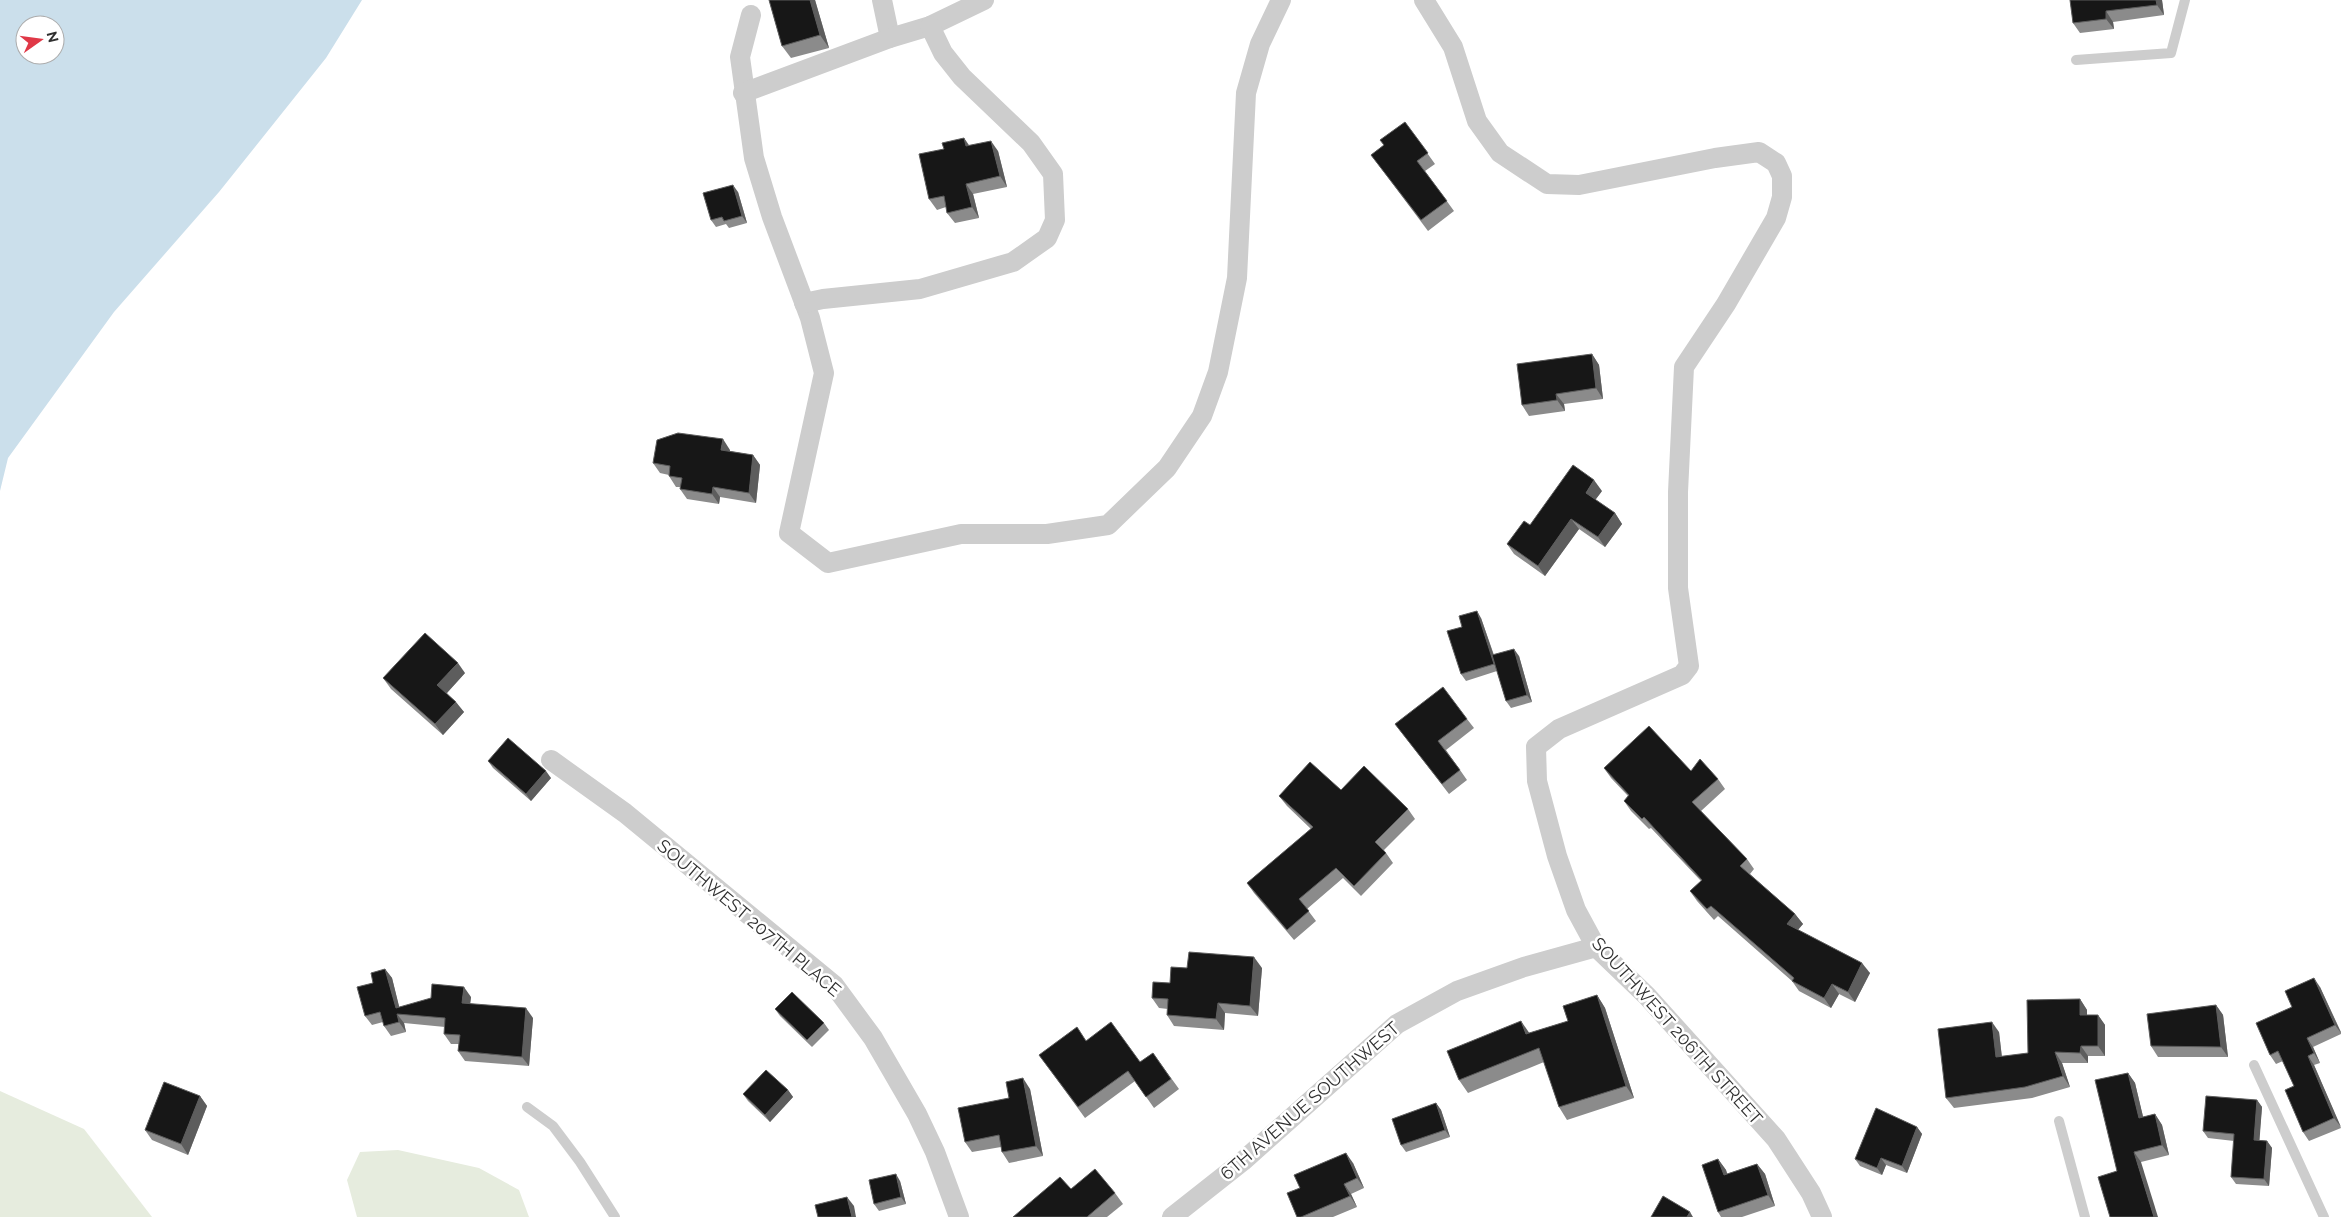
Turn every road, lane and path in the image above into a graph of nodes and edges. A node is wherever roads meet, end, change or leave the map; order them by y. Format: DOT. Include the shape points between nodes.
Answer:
graph roads {
  1 [pos="882,0"];
  2 [pos="984,0"];
  3 [pos="1281,0"];
  4 [pos="1424,0"];
  5 [pos="2184,0"];
  6 [pos="963,4"];
  7 [pos="751,15"];
  8 [pos="930,26"];
  9 [pos="890,38"];
  10 [pos="2076,60"];
  11 [pos="743,93"];
  12 [pos="804,303"];
  13 [pos="552,760"];
  14 [pos="1596,947"];
  15 [pos="2254,1065"];
  16 [pos="527,1107"];
  17 [pos="2059,1121"];
  18 [pos="615,1217"];
  19 [pos="959,1217"];
  20 [pos="1172,1217"];
  21 [pos="1822,1217"];
  22 [pos="2085,1217"];
  23 [pos="2324,1217"];
  1 -- 9 [label="street"];
  2 -- 6 [label="street"];
  3 -- 12 [label="street" via="1260,44 1246,93 1237,278 1218,372 1202,416 1167,468 1108,524 1047,534 962,534 828,563 789,533 824,373"];
  4 -- 14 [label="street, SOUTHWEST 206TH STREET" via="1453,47 1478,121 1500,153 1547,184 1579,185 1760,152 1776,163 1782,176 1782,197 1776,218 1726,304 1684,367 1678,492 1678,588 1689,666 1682,675 1559,729 1536,747 1537,781 1557,856 1576,910"];
  5 -- 10 [label="lane" via="2171,53"];
  6 -- 8 [label="street"];
  7 -- 11 [label="street" via="740,57"];
  8 -- 9 [label="street"];
  8 -- 12 [label="street" via="943,53 962,78 1031,143 1053,174 1055,220 1047,238 1013,262 920,289"];
  9 -- 11 [label="street"];
  11 -- 12 [label="street" via="757,167"];
  13 -- 19 [label="street, SOUTHWEST 207TH PLACE" via="625,813 834,985 873,1038 917,1114"];
  14 -- 20 [label="street, 6TH AVENUE SOUTHWEST" via="1457,990 1397,1024 1243,1161"];
  14 -- 21 [label="street, SOUTHWEST 206TH STREET" via="1647,996 1776,1139 1811,1193"];
  15 -- 23 [label="lane"];
  16 -- 18 [label="lane" via="553,1126"];
  17 -- 22 [label="lane"];
}
